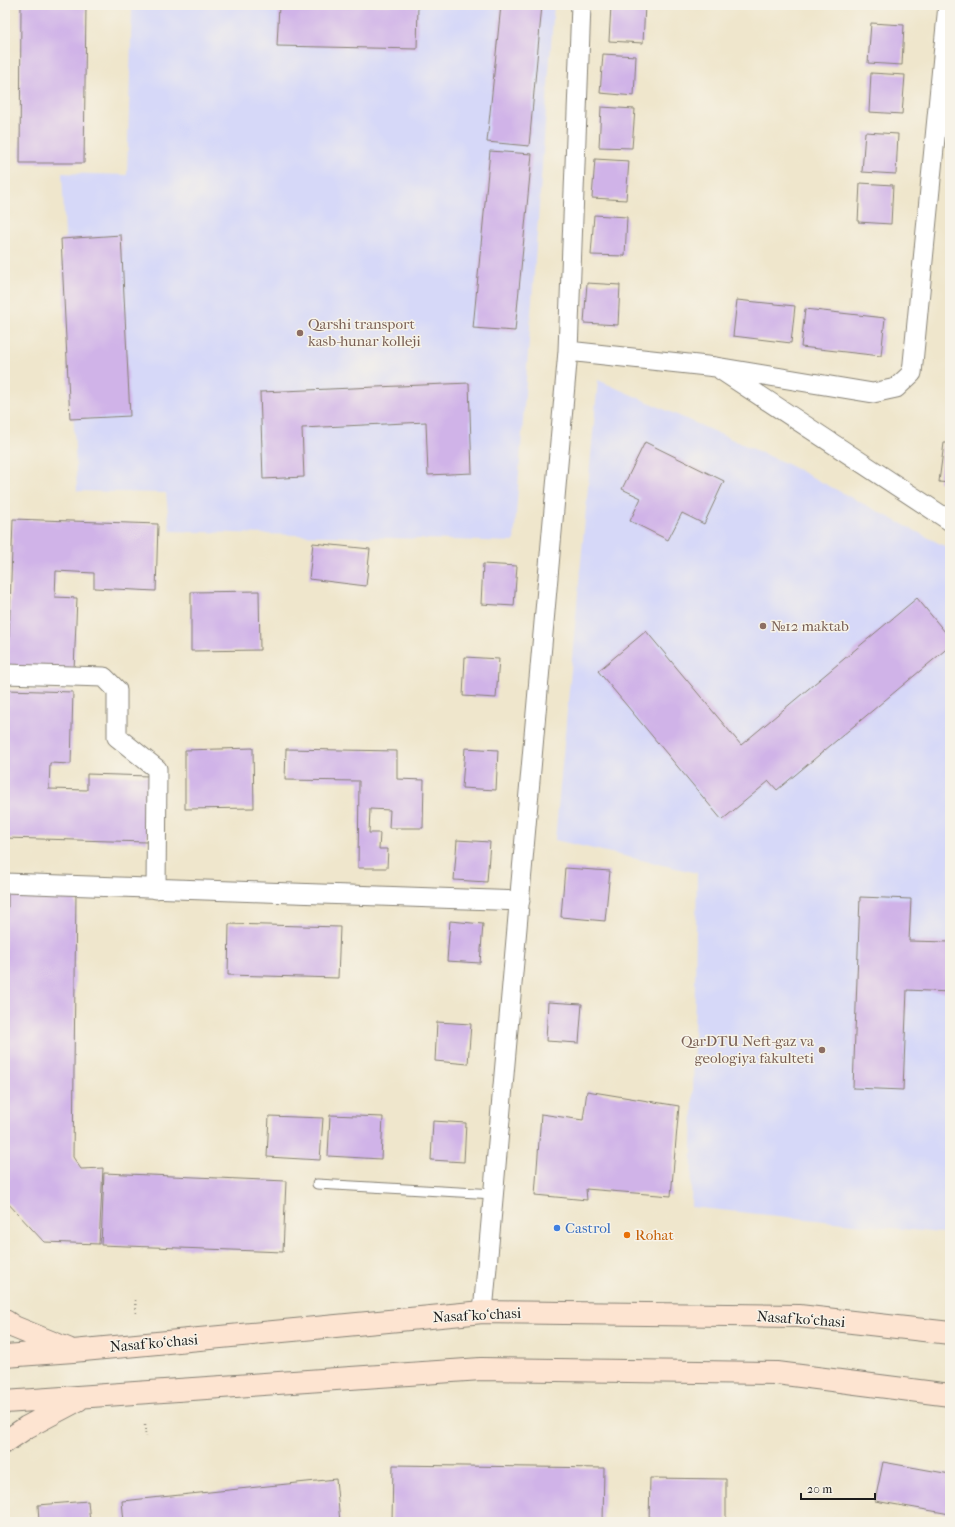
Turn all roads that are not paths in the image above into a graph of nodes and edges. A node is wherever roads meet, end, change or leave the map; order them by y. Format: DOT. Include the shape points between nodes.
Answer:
graph roads {
  1 [pos="581,5"];
  2 [pos="948,5"];
  3 [pos="568,350"];
  4 [pos="716,367"];
  5 [pos="950,521"];
  6 [pos="5,674"];
  7 [pos="5,883"];
  8 [pos="156,888"];
  9 [pos="520,901"];
  10 [pos="317,1184"];
  11 [pos="494,1194"];
  12 [pos="483,1312"];
  13 [pos="5,1321"];
  14 [pos="950,1333"];
  15 [pos="73,1351"];
  16 [pos="5,1356"];
  17 [pos="950,1395"];
  18 [pos="85,1396"];
  19 [pos="5,1402"];
  20 [pos="5,1442"];
  1 -- 3 [label="street"];
  2 -- 4 [label="street" via="912,373 896,388 873,393"];
  3 -- 4 [label="street"];
  3 -- 9 [label="street"];
  4 -- 5 [label="street"];
  6 -- 8 [label="street" via="104,677 117,690 117,737 157,769"];
  7 -- 8 [label="street"];
  8 -- 9 [label="street"];
  9 -- 11 [label="street"];
  10 -- 11 [label="lane"];
  11 -- 12 [label="street"];
  12 -- 14 [label="main road, Nasaf ko‘chasi" via="799,1316"];
  12 -- 15 [label="main road, Nasaf ko‘chasi"];
  13 -- 15 [label="main road"];
  15 -- 16 [label="main road, Nasaf ko‘chasi"];
  17 -- 18 [label="main road" via="777,1373 481,1369"];
  18 -- 19 [label="main road"];
  18 -- 20 [label="main road" via="27,1427"];
}
